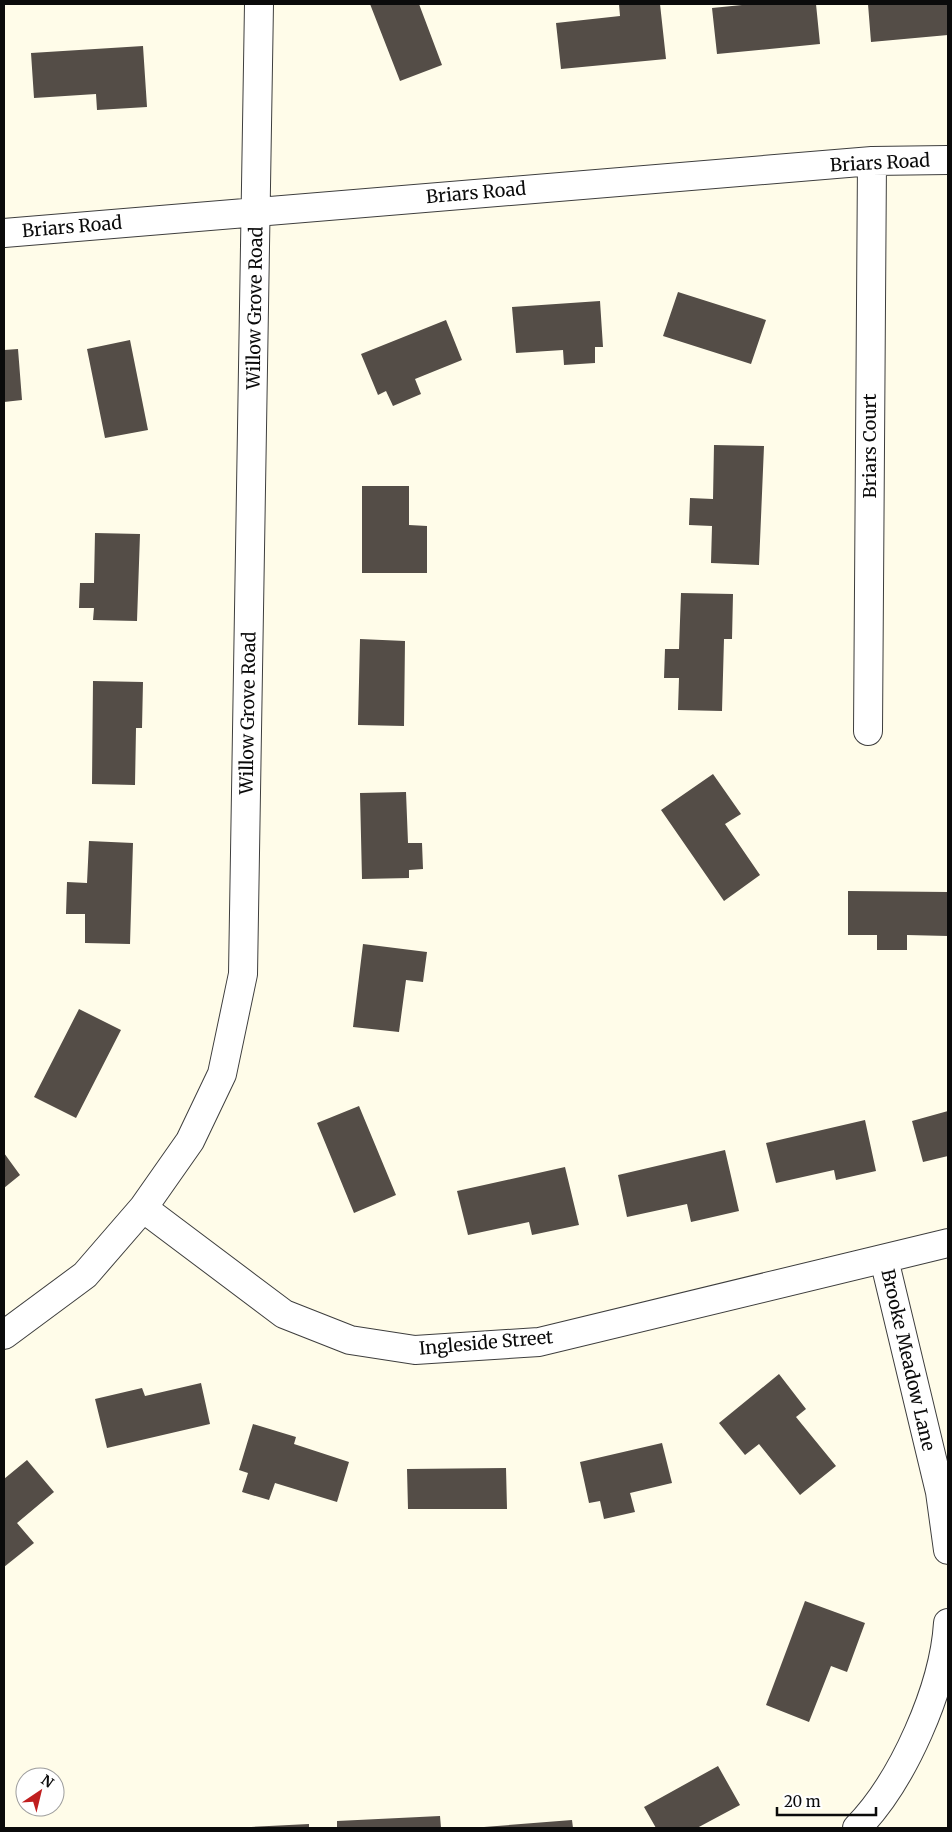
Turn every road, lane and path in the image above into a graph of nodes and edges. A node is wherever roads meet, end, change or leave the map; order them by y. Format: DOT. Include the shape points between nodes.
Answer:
graph roads {
  1 [pos="259,4"];
  2 [pos="948,160"];
  3 [pos="872,161"];
  4 [pos="256,211"];
  5 [pos="4,232"];
  6 [pos="868,731"];
  7 [pos="143,1208"];
  8 [pos="948,1243"];
  9 [pos="884,1259"];
  10 [pos="4,1335"];
  11 [pos="948,1550"];
  12 [pos="948,1623"];
  13 [pos="857,1828"];
  1 -- 4 [label="street, Willow Grove Road"];
  2 -- 3 [label="street, Briars Road"];
  3 -- 4 [label="street, Briars Road"];
  3 -- 6 [label="street, Briars Court"];
  4 -- 5 [label="street, Briars Road"];
  4 -- 7 [label="street, Willow Grove Road" via="243,974 222,1074 190,1141"];
  7 -- 9 [label="street, Ingleside Street" via="284,1314 350,1340 415,1350 539,1342"];
  7 -- 10 [label="street, Willow Grove Road" via="85,1275"];
  8 -- 9 [label="street, Ingleside Street"];
  9 -- 11 [label="street, Brooke Meadow Lane" via="940,1492"];
  12 -- 13 [label="street" via="933,1695 921,1728 898,1773"];
}
